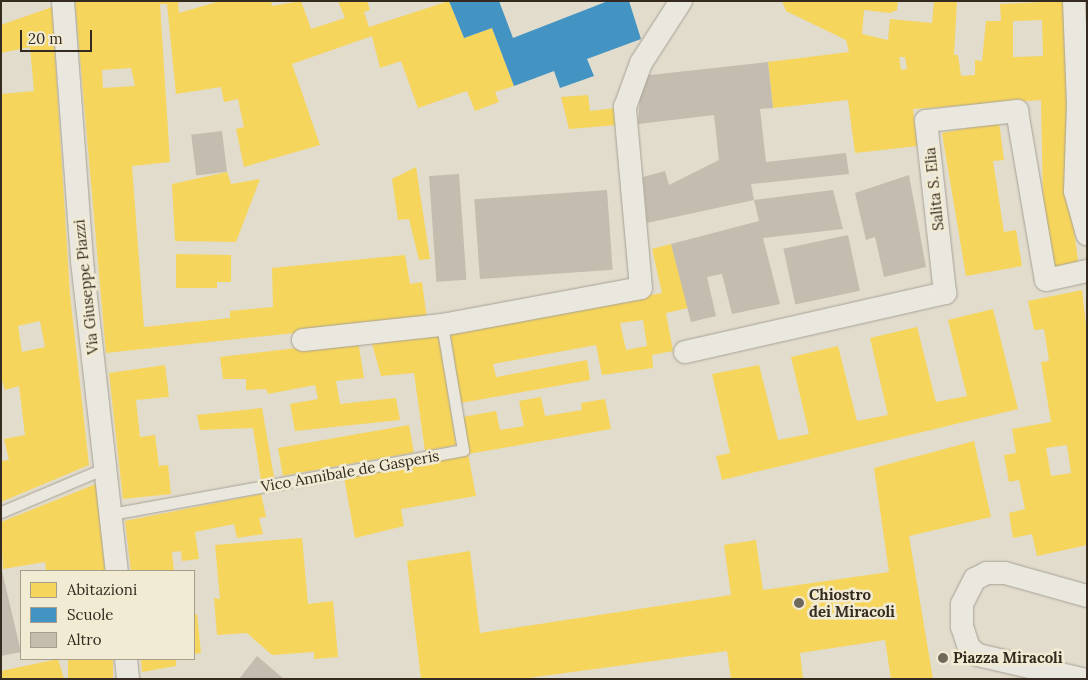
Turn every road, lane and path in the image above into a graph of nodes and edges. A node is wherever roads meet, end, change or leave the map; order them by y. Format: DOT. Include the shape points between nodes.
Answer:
graph roads {
  1 [pos="64,1"];
  2 [pos="682,1"];
  3 [pos="1074,1"];
  4 [pos="1087,234"];
  5 [pos="1087,271"];
  6 [pos="442,325"];
  7 [pos="303,340"];
  8 [pos="685,352"];
  9 [pos="105,468"];
  10 [pos="1,512"];
  11 [pos="111,514"];
  12 [pos="117,570"];
  13 [pos="1087,596"];
  14 [pos="126,660"];
  15 [pos="128,679"];
  16 [pos="1082,679"];
  1 -- 9 [label="street, Via Giuseppe Piazzi" via="82,261"];
  2 -- 6 [label="street" via="641,63 625,107 641,288"];
  3 -- 4 [label="street" via="1078,105 1075,191"];
  5 -- 8 [label="street, Salita S. Elia" via="1046,280 1017,111 926,121 946,293"];
  6 -- 7 [label="street"];
  6 -- 11 [label="lane, Vico Annibale de Gasperis" via="463,450"];
  9 -- 10 [label="lane"];
  9 -- 11 [label="street, Via Giuseppe Piazzi"];
  11 -- 12 [label="street, Via Giuseppe Piazzi"];
  13 -- 16 [label="street" via="1005,573 987,573 975,579 962,604 962,627 969,648 978,655"];
  14 -- 15 [label="street"];
}
